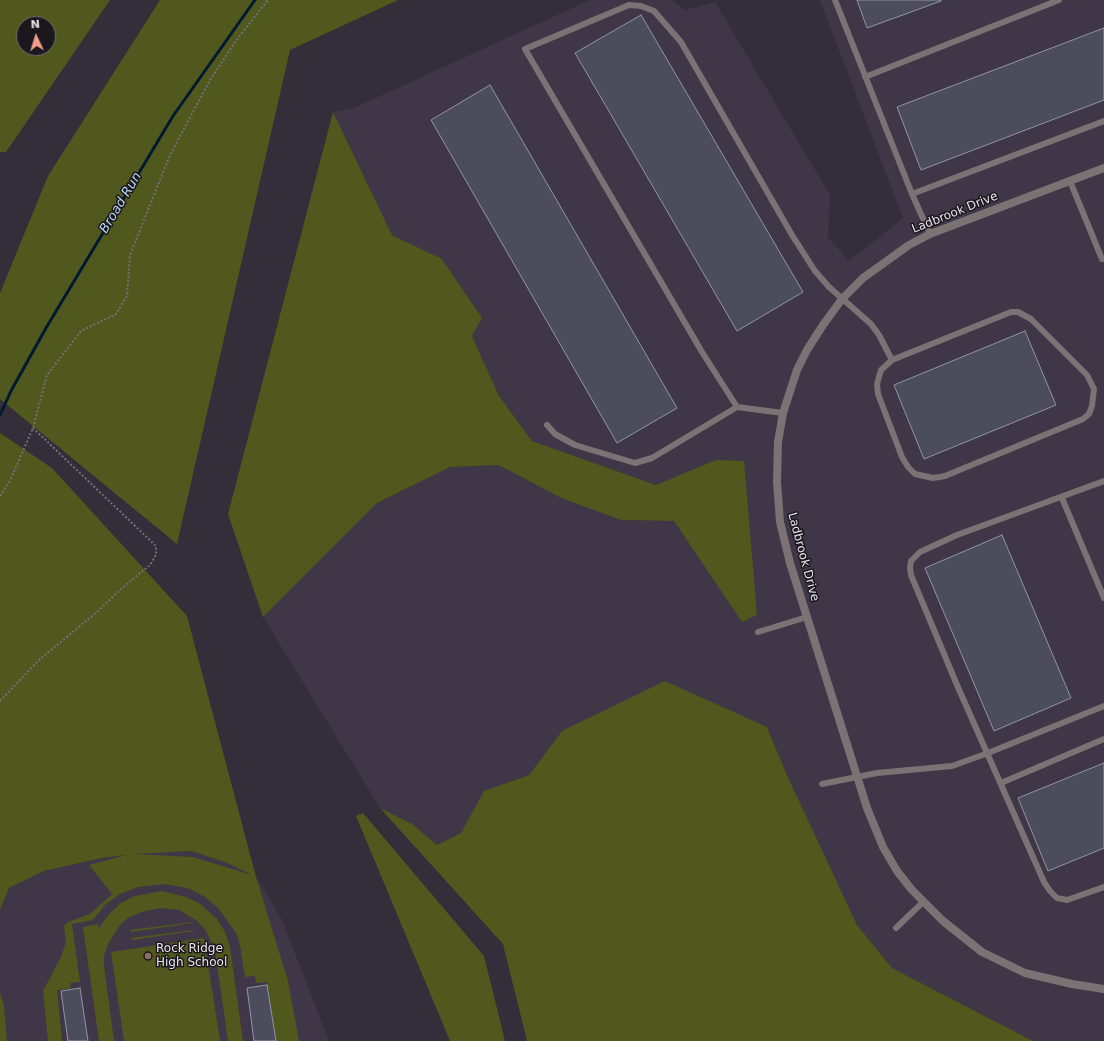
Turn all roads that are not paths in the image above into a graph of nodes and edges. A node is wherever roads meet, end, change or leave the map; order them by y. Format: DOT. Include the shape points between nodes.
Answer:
graph roads {
  1 [pos="835,0"];
  2 [pos="1058,0"];
  3 [pos="865,77"];
  4 [pos="1104,121"];
  5 [pos="1104,168"];
  6 [pos="1070,181"];
  7 [pos="912,194"];
  8 [pos="930,234"];
  9 [pos="1103,261"];
  10 [pos="842,299"];
  11 [pos="892,360"];
  12 [pos="737,407"];
  13 [pos="784,413"];
  14 [pos="547,425"];
  15 [pos="1104,481"];
  16 [pos="1062,498"];
  17 [pos="1104,598"];
  18 [pos="807,617"];
  19 [pos="758,632"];
  20 [pos="1104,706"];
  21 [pos="1104,739"];
  22 [pos="988,753"];
  23 [pos="857,778"];
  24 [pos="1001,783"];
  25 [pos="822,784"];
  26 [pos="1104,886"];
  27 [pos="923,902"];
  28 [pos="896,928"];
  29 [pos="1104,989"];
  1 -- 3 [label="lane"];
  2 -- 3 [label="lane"];
  3 -- 7 [label="lane"];
  4 -- 7 [label="lane"];
  5 -- 6 [label="street, Ladbrook Drive"];
  6 -- 8 [label="street, Ladbrook Drive"];
  6 -- 9 [label="lane"];
  7 -- 8 [label="lane"];
  8 -- 10 [label="street, Ladbrook Drive" via="886,261 863,278"];
  10 -- 11 [label="lane" via="871,324"];
  10 -- 12 [label="lane" via="815,271 681,42 654,11 629,5 525,49 702,352"];
  10 -- 13 [label="street, Ladbrook Drive" via="807,350 797,370"];
  11 -- 11 [label="lane" via="881,370 877,384 878,394 908,467 915,474 924,477 945,476 1083,419 1089,414 1092,406 1094,389 1087,375 1031,319 1018,312 1011,312"];
  12 -- 13 [label="lane"];
  12 -- 14 [label="lane" via="652,458 635,463 575,445 555,434"];
  13 -- 18 [label="street, Ladbrook Drive" via="777,459 780,522"];
  15 -- 16 [label="lane"];
  16 -- 17 [label="lane"];
  16 -- 22 [label="lane" via="957,535 920,552 911,561 911,575"];
  18 -- 19 [label="lane"];
  18 -- 23 [label="street, Ladbrook Drive"];
  20 -- 22 [label="lane"];
  21 -- 24 [label="lane"];
  22 -- 23 [label="lane" via="952,766"];
  22 -- 24 [label="lane"];
  23 -- 25 [label="lane"];
  23 -- 27 [label="street, Ladbrook Drive" via="866,808 883,847 897,870"];
  24 -- 26 [label="lane" via="1041,877 1050,891 1057,898 1067,900"];
  27 -- 28 [label="lane"];
  27 -- 29 [label="street, Ladbrook Drive" via="982,952 1025,973"];
}
